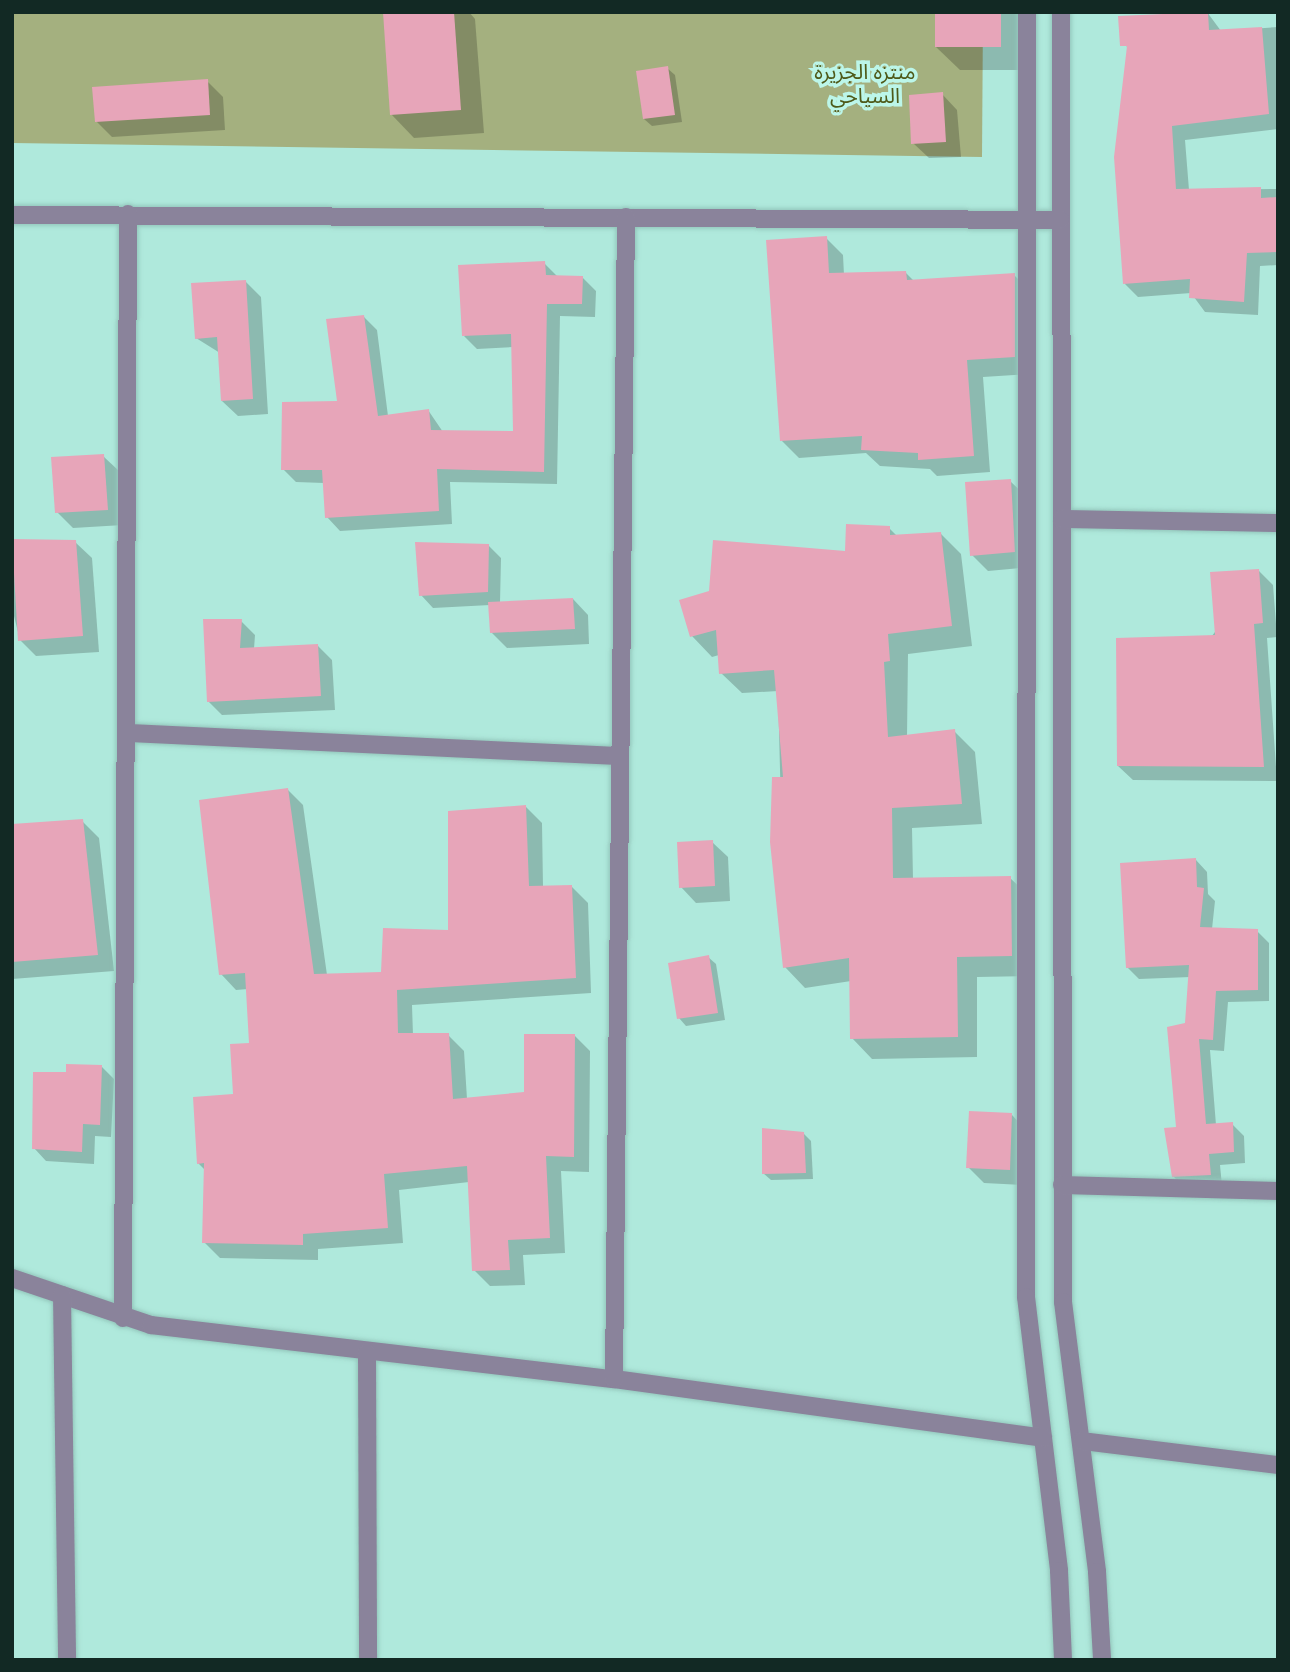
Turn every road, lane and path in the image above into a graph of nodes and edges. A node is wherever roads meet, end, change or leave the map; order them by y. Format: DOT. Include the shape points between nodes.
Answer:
graph roads {
  1 [pos="1027,12"];
  2 [pos="1061,12"];
  3 [pos="128,214"];
  4 [pos="12,215"];
  5 [pos="626,217"];
  6 [pos="1026,220"];
  7 [pos="1060,220"];
  8 [pos="1062,519"];
  9 [pos="1278,523"];
  10 [pos="128,733"];
  11 [pos="619,756"];
  12 [pos="1062,1185"];
  13 [pos="1278,1191"];
  14 [pos="12,1278"];
  15 [pos="62,1295"];
  16 [pos="123,1318"];
  17 [pos="367,1353"];
  18 [pos="614,1379"];
  19 [pos="1043,1438"];
  20 [pos="1082,1441"];
  21 [pos="1278,1465"];
  22 [pos="66,1660"];
  23 [pos="368,1660"];
  24 [pos="1063,1660"];
  25 [pos="1102,1660"];
  1 -- 6 [label="street"];
  2 -- 7 [label="street"];
  3 -- 4 [label="street"];
  3 -- 5 [label="street"];
  3 -- 10 [label="street"];
  5 -- 6 [label="street"];
  5 -- 11 [label="street"];
  6 -- 7 [label="street"];
  6 -- 19 [label="street" via="1024,1207 1030,1348"];
  7 -- 8 [label="street"];
  8 -- 9 [label="street"];
  8 -- 12 [label="street"];
  10 -- 11 [label="street"];
  10 -- 16 [label="street"];
  11 -- 18 [label="street"];
  12 -- 13 [label="street"];
  12 -- 20 [label="street" via="1066,1353"];
  14 -- 15 [label="street"];
  15 -- 16 [label="street"];
  15 -- 22 [label="street"];
  16 -- 17 [label="street"];
  17 -- 18 [label="street"];
  17 -- 23 [label="street"];
  18 -- 19 [label="street"];
  19 -- 24 [label="street"];
  20 -- 21 [label="street"];
  20 -- 25 [label="street"];
}
